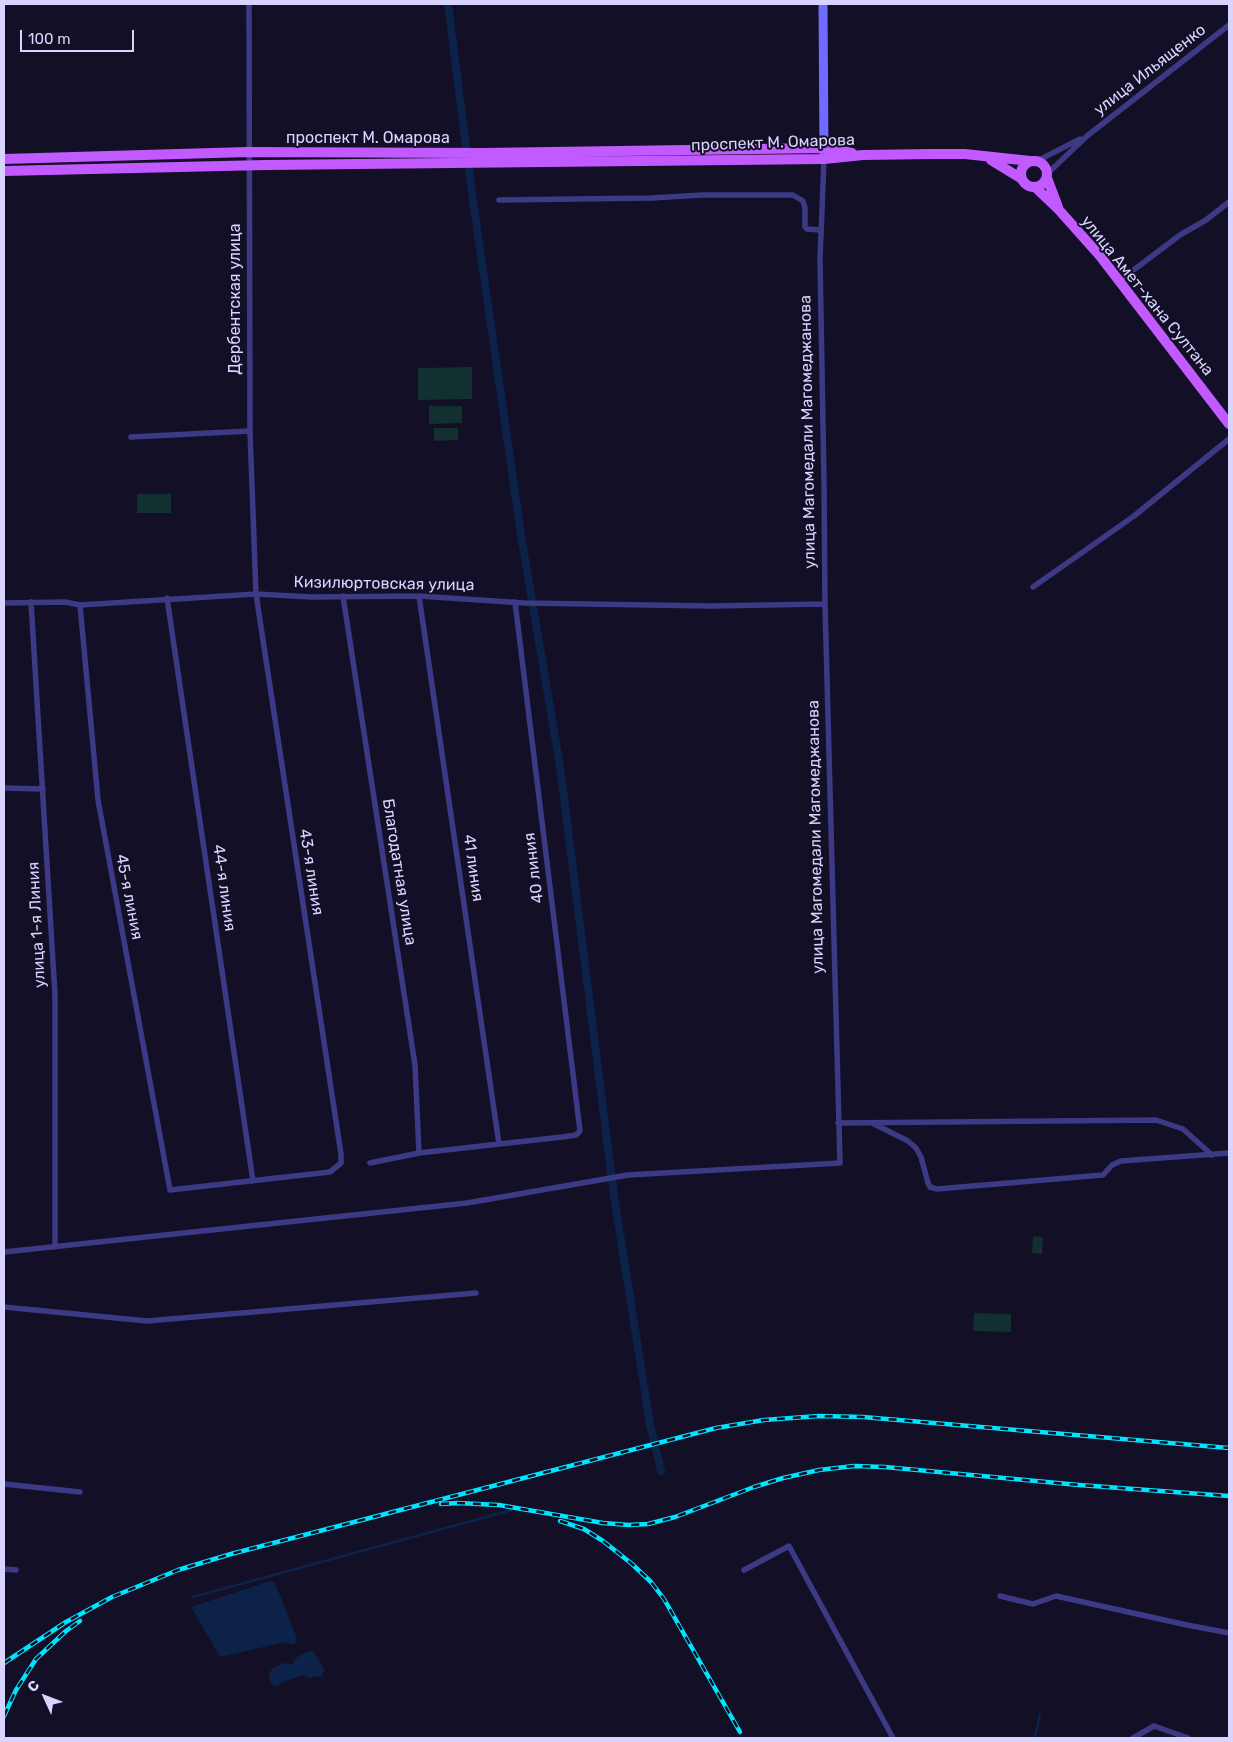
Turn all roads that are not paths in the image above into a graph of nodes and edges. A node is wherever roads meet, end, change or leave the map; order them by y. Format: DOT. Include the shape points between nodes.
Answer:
graph roads {
  1 [pos="249,4"];
  2 [pos="823,4"];
  3 [pos="1229,25"];
  4 [pos="1087,136"];
  5 [pos="824,148"];
  6 [pos="248,152"];
  7 [pos="863,155"];
  8 [pos="4,158"];
  9 [pos="461,158"];
  10 [pos="483,158"];
  11 [pos="988,158"];
  12 [pos="824,159"];
  13 [pos="1034,161"];
  14 [pos="248,166"];
  15 [pos="4,171"];
  16 [pos="1047,176"];
  17 [pos="1022,179"];
  18 [pos="1035,187"];
  19 [pos="499,200"];
  20 [pos="1229,202"];
  21 [pos="1059,210"];
  22 [pos="820,230"];
  23 [pos="1120,281"];
  24 [pos="1229,424"];
  25 [pos="250,431"];
  26 [pos="131,437"];
  27 [pos="1229,439"];
  28 [pos="1033,587"];
  29 [pos="256,594"];
  30 [pos="343,596"];
  31 [pos="419,596"];
  32 [pos="168,598"];
  33 [pos="31,602"];
  34 [pos="515,602"];
  35 [pos="4,603"];
  36 [pos="825,604"];
  37 [pos="80,605"];
  38 [pos="4,788"];
  39 [pos="43,789"];
  40 [pos="838,1123"];
  41 [pos="872,1123"];
  42 [pos="499,1144"];
  43 [pos="1229,1153"];
  44 [pos="419,1154"];
  45 [pos="1212,1155"];
  46 [pos="370,1163"];
  47 [pos="253,1181"];
  48 [pos="55,1247"];
  49 [pos="4,1252"];
  50 [pos="476,1293"];
  51 [pos="4,1307"];
  52 [pos="4,1484"];
  53 [pos="80,1492"];
  54 [pos="4,1568"];
  55 [pos="16,1570"];
  56 [pos="744,1570"];
  57 [pos="1000,1596"];
  58 [pos="1229,1633"];
  59 [pos="893,1738"];
  60 [pos="1133,1738"];
  61 [pos="1188,1738"];
  1 -- 6 [label="street, Дербентская улица"];
  2 -- 5 [label="main road, улица Магомедали Магомеджановa"];
  3 -- 4 [label="street, улица Ильященко"];
  4 -- 13 [label="street"];
  4 -- 16 [label="street"];
  5 -- 7 [label="main road, проспект М. Омарова"];
  5 -- 10 [label="main road, проспект М. Омарова"];
  5 -- 12 [label="main road, улица Магомедали Магомеджановa"];
  6 -- 8 [label="main road, проспект М. Омарова"];
  6 -- 9 [label="main road, проспект М. Омарова"];
  6 -- 14 [label="street, Дербентская улица"];
  7 -- 11 [label="main road" via="965,154"];
  7 -- 12 [label="main road, проспект М. Омарова"];
  9 -- 10 [label="main road, проспект М. Омарова"];
  9 -- 14 [label="main road, проспект М. Омарова"];
  10 -- 12 [label="main road, проспект М. Омарова"];
  11 -- 13 [label="main road"];
  11 -- 17 [label="main road"];
  12 -- 22 [label="street, улица Магомедали Магомеджановa"];
  13 -- 16 [label="main road" via="1046,167"];
  13 -- 17 [label="main road" via="1024,165"];
  14 -- 15 [label="main road, проспект М. Омарова"];
  14 -- 25 [label="street, Дербентская улица"];
  16 -- 18 [label="main road" via="1042,184"];
  16 -- 21 [label="main road"];
  17 -- 18 [label="main road"];
  18 -- 21 [label="main road"];
  19 -- 22 [label="street" via="793,195 803,201 805,227"];
  20 -- 23 [label="street"];
  21 -- 23 [label="main road, улица Амет-хана Султана"];
  22 -- 36 [label="street, улица Магомедали Магомеджановa"];
  23 -- 24 [label="main road, улица Амет-хана Султана"];
  25 -- 26 [label="street"];
  25 -- 29 [label="street, Дербентская улица"];
  27 -- 28 [label="street" via="1134,516"];
  29 -- 30 [label="street, Кизилюртовская улица"];
  29 -- 32 [label="street, Кизилюртовская улица"];
  29 -- 47 [label="street, 43-я линия" via="341,1162 330,1172"];
  30 -- 31 [label="street, Кизилюртовская улица"];
  30 -- 44 [label="street, Благодатная улица" via="415,1065"];
  31 -- 34 [label="street, Кизилюртовская улица"];
  31 -- 42 [label="street, 41 линия"];
  32 -- 37 [label="street, Кизилюртовская улица"];
  32 -- 47 [label="street, 44-я линия"];
  33 -- 35 [label="street, Кизилюртовская улица"];
  33 -- 37 [label="street, Кизилюртовская улица"];
  33 -- 39 [label="street, улица 1-я Линия"];
  34 -- 36 [label="street, Кизилюртовская улица" via="710,606"];
  34 -- 42 [label="street, 40 линия" via="580,1130 576,1135"];
  36 -- 40 [label="street, улица Магомедали Магомеджановa"];
  37 -- 47 [label="street, 45-я линия" via="98,800 170,1190"];
  38 -- 39 [label="street"];
  39 -- 48 [label="street, улица 1-я Линия" via="54,995"];
  40 -- 41 [label="street"];
  40 -- 48 [label="street, улица Магомедали Магомеджановa" via="840,1163 628,1175 467,1203"];
  41 -- 45 [label="street" via="1156,1120 1183,1130"];
  41 -- 45 [label="street" via="908,1140 916,1148 928,1184 937,1190 1103,1175 1121,1161"];
  42 -- 44 [label="street"];
  43 -- 45 [label="street"];
  44 -- 46 [label="street"];
  48 -- 49 [label="street"];
  50 -- 51 [label="street" via="147,1321"];
  52 -- 53 [label="street"];
  54 -- 55 [label="street"];
  56 -- 59 [label="street" via="789,1546"];
  57 -- 58 [label="street" via="1033,1604 1056,1596"];
  60 -- 61 [label="street" via="1154,1726"];
}
